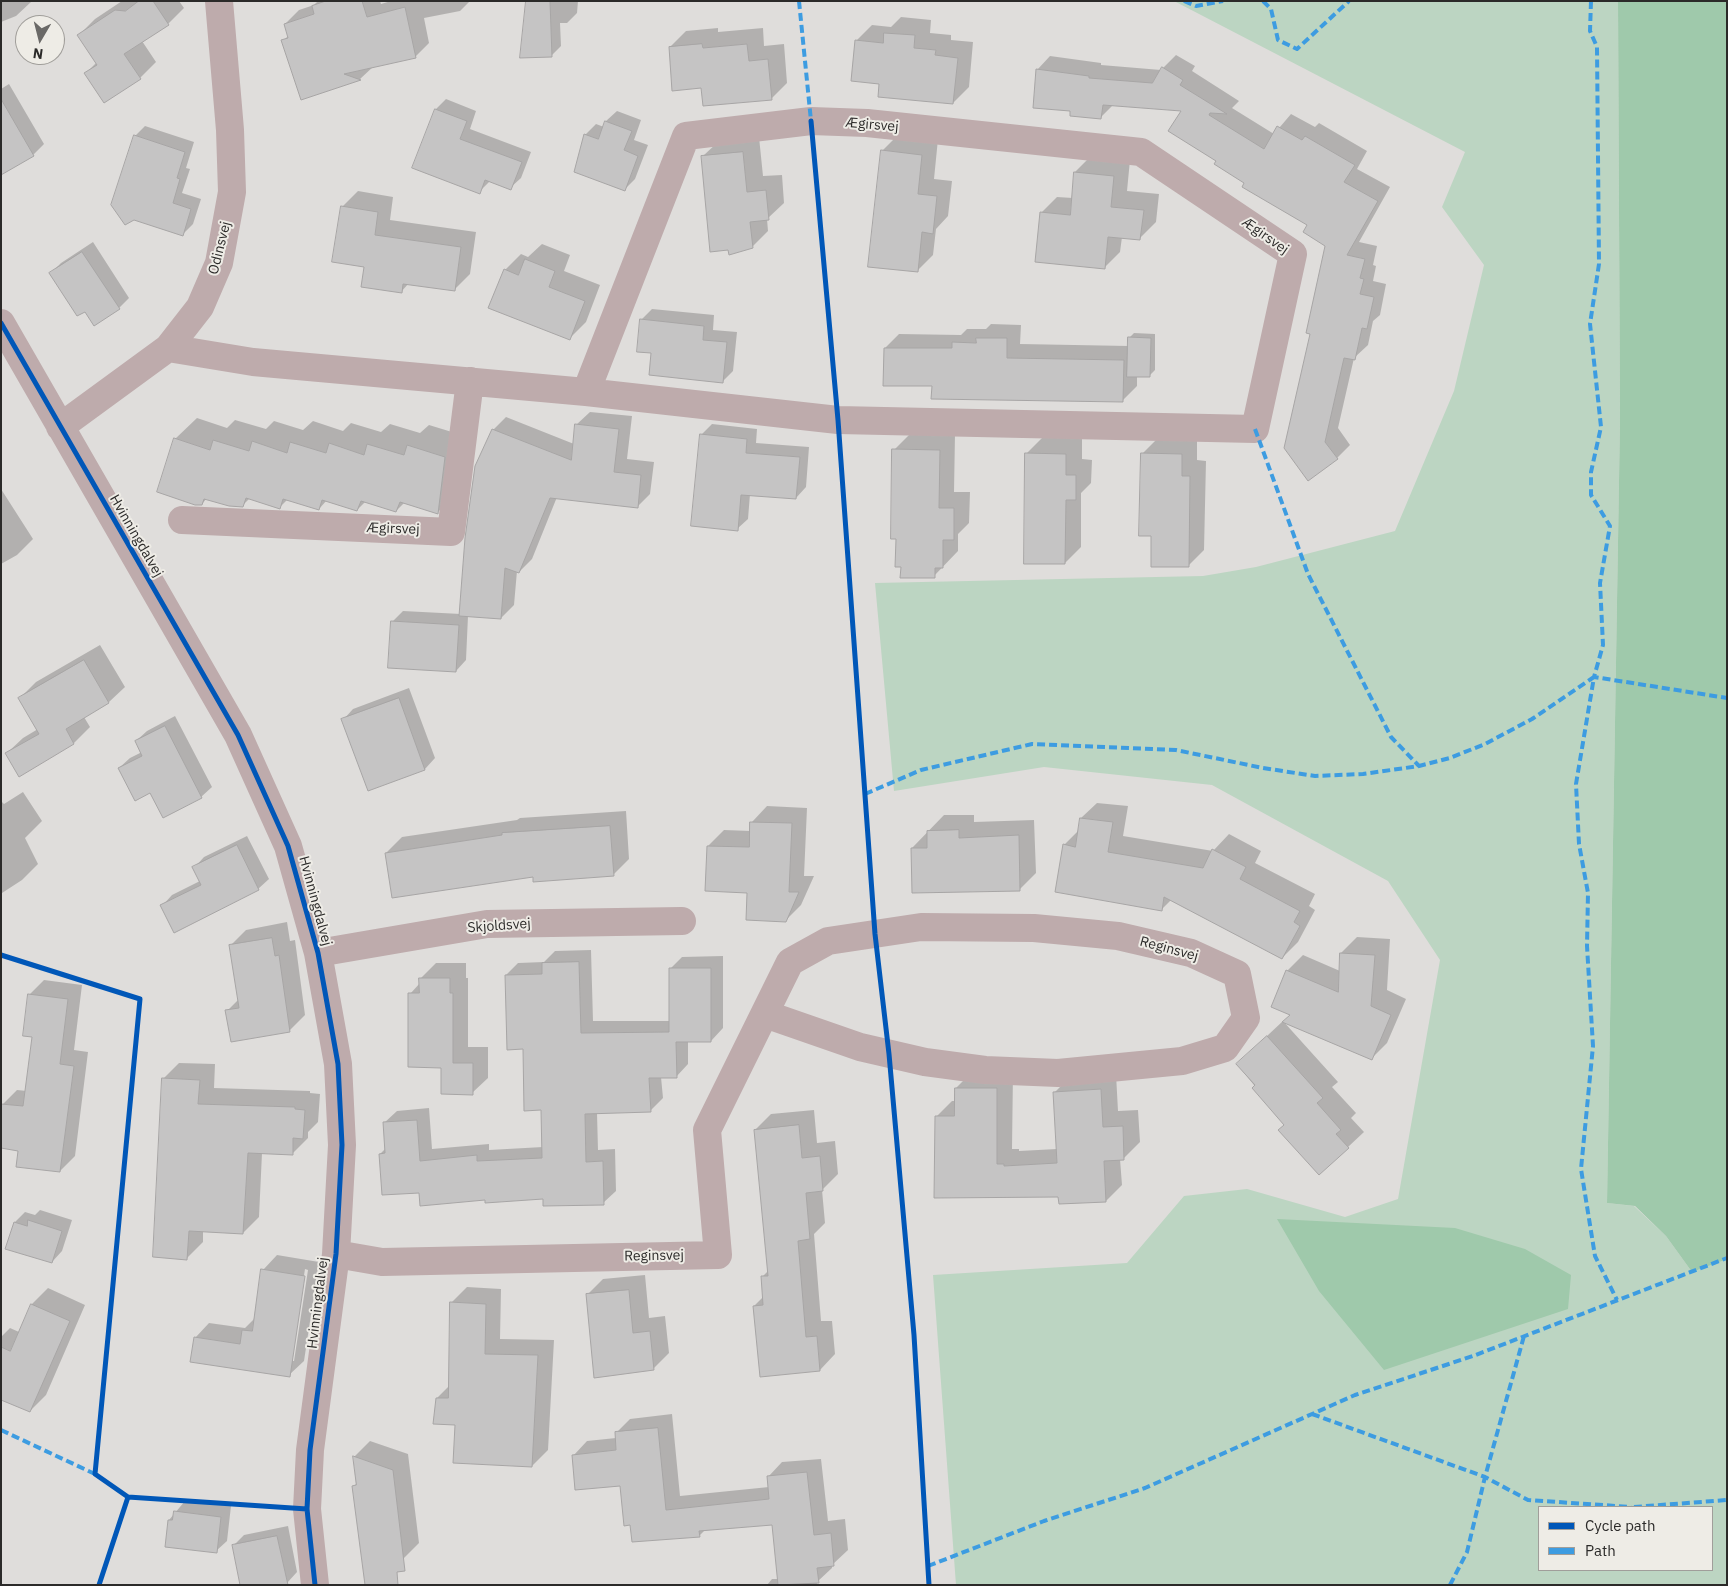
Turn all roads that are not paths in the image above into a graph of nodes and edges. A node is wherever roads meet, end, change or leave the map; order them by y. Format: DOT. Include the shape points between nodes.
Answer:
graph roads {
  1 [pos="219,1"];
  2 [pos="1,323"];
  3 [pos="168,348"];
  4 [pos="470,381"];
  5 [pos="586,392"];
  6 [pos="60,427"];
  7 [pos="182,520"];
  8 [pos="682,920"];
  9 [pos="318,953"];
  10 [pos="765,1014"];
  11 [pos="336,1254"];
  12 [pos="316,1585"];
  1 -- 3 [label="street, Odinsvej" via="232,192 219,262 200,307"];
  2 -- 6 [label="street, Hvinningdalvej"];
  3 -- 4 [label="street, Ægirsvej" via="253,362"];
  3 -- 6 [label="street, Odinsvej"];
  4 -- 5 [label="street, Ægirsvej"];
  4 -- 7 [label="street, Ægirsvej" via="451,532"];
  5 -- 5 [label="street, Ægirsvej" via="838,420 1255,428 1293,254 1141,152 867,123 811,121 686,136"];
  6 -- 9 [label="street, Hvinningdalvej" via="238,735 288,846"];
  8 -- 9 [label="street, Skjoldsvej" via="487,924"];
  9 -- 11 [label="street, Hvinningdalvej" via="338,1064 342,1145"];
  10 -- 10 [label="street, Reginsvej" via="790,962 828,940 921,927 1034,928 1118,936 1191,953 1237,974 1246,1018 1225,1048 1182,1061 1058,1073 985,1070 925,1062 860,1046"];
  10 -- 11 [label="street, Reginsvej" via="707,1130 718,1255 382,1262"];
  11 -- 12 [label="street, Hvinningdalvej" via="310,1450 307,1509"];
}
